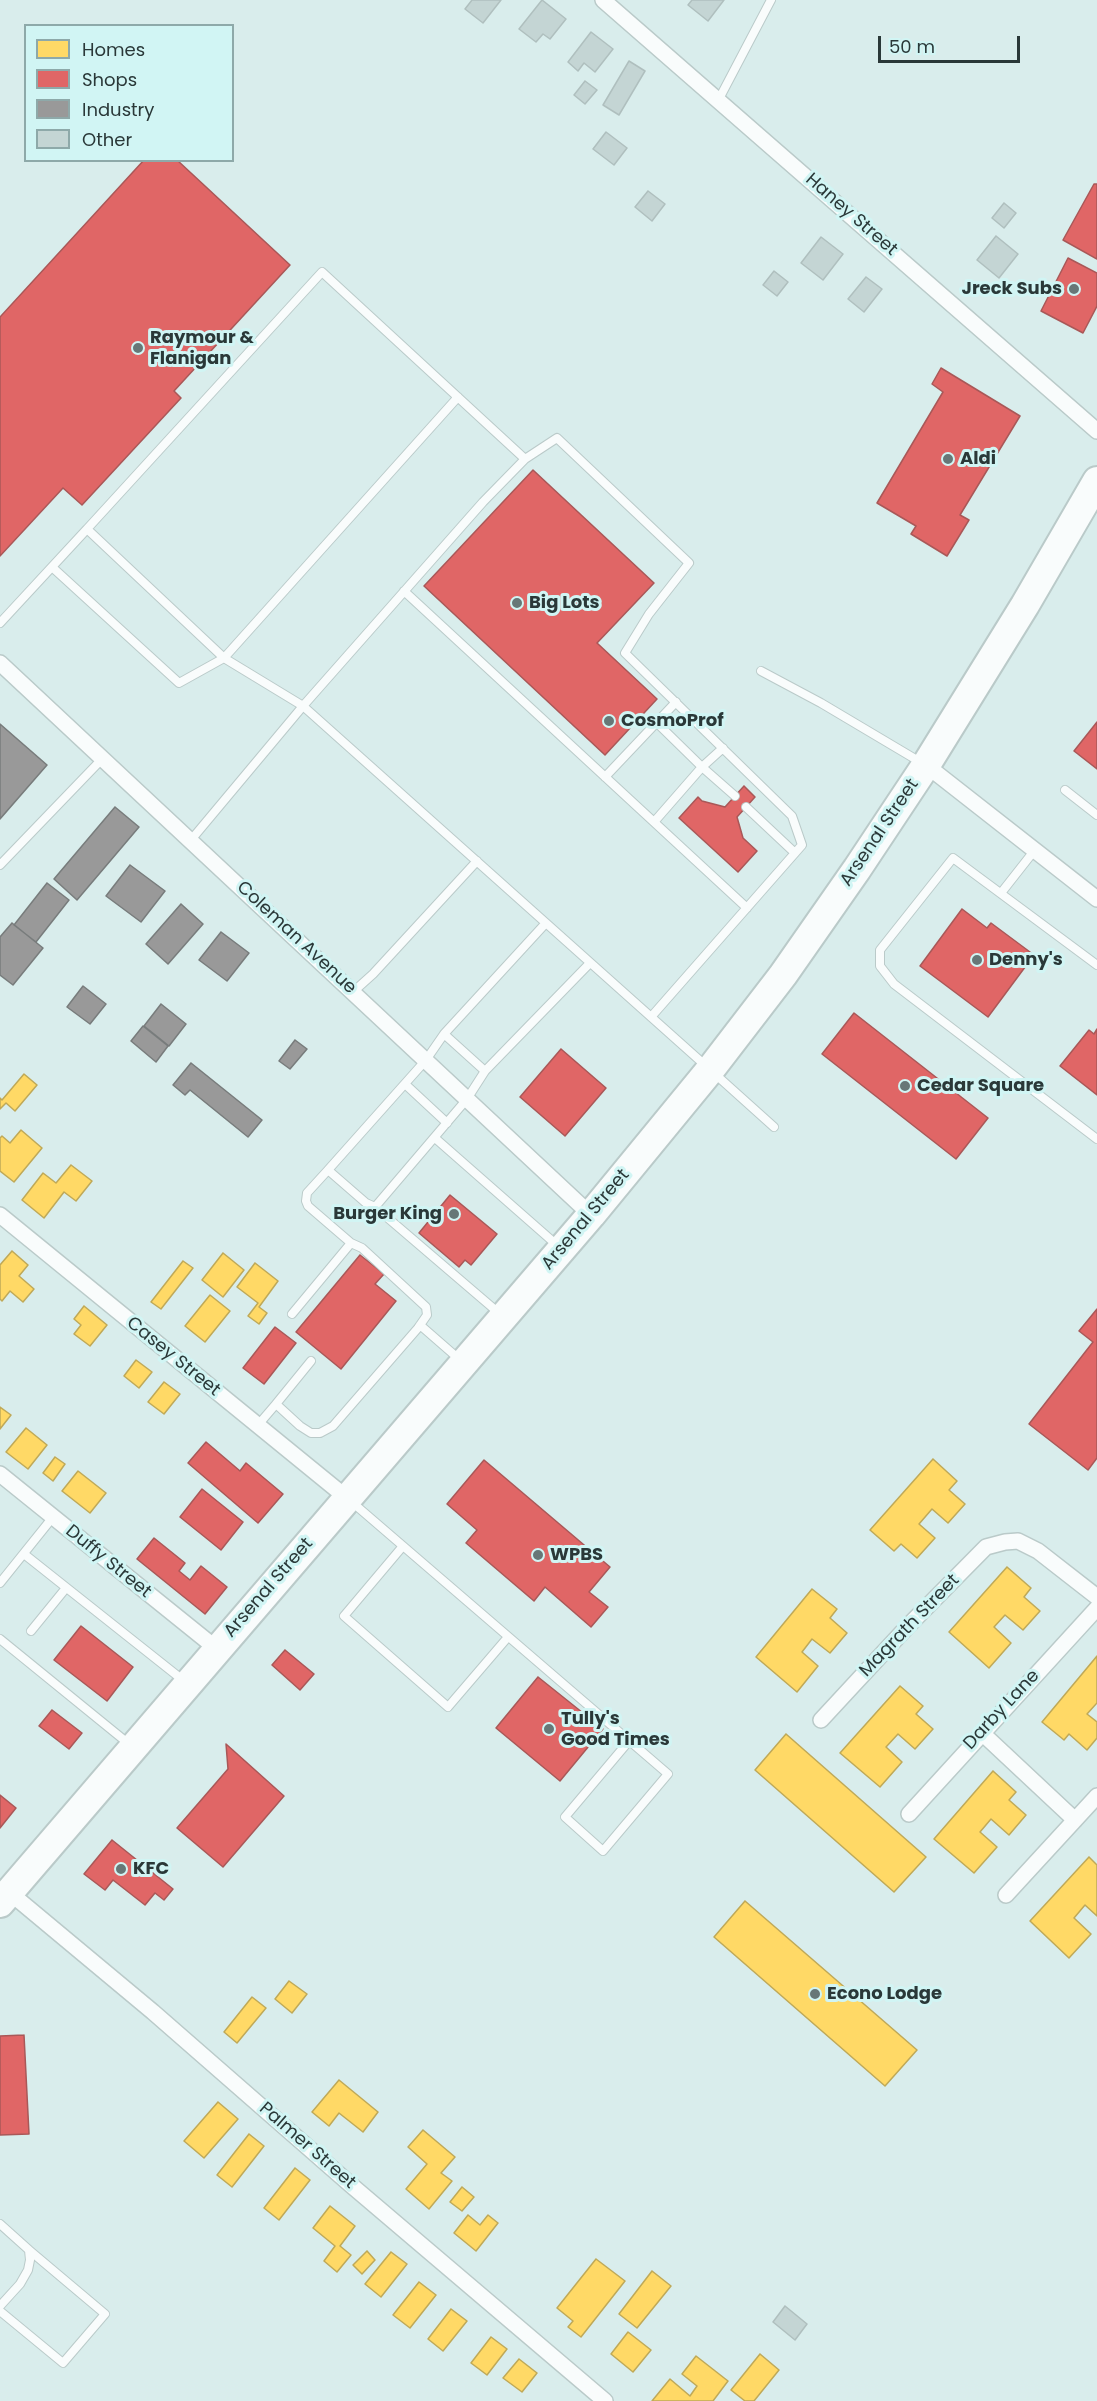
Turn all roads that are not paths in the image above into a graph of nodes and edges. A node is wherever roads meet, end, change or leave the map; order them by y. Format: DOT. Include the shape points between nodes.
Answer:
graph roads {
  1 [pos="603,0"];
  2 [pos="771,0"];
  3 [pos="719,99"];
  4 [pos="458,397"];
  5 [pos="1097,431"];
  6 [pos="525,459"];
  7 [pos="1092,496"];
  8 [pos="87,529"];
  9 [pos="52,567"];
  10 [pos="404,591"];
  11 [pos="0,623"];
  12 [pos="224,658"];
  13 [pos="0,663"];
  14 [pos="761,671"];
  15 [pos="676,702"];
  16 [pos="303,706"];
  17 [pos="657,723"];
  18 [pos="723,748"];
  19 [pos="103,758"];
  20 [pos="926,765"];
  21 [pos="702,767"];
  22 [pos="605,777"];
  23 [pos="1065,790"];
  24 [pos="735,796"];
  25 [pos="746,807"];
  26 [pos="1097,815"];
  27 [pos="654,822"];
  28 [pos="191,840"];
  29 [pos="1034,851"];
  30 [pos="795,853"];
  31 [pos="477,861"];
  32 [pos="0,865"];
  33 [pos="1001,893"];
  34 [pos="1097,899"];
  35 [pos="747,908"];
  36 [pos="545,924"];
  37 [pos="590,963"];
  38 [pos="1097,965"];
  39 [pos="353,992"];
  40 [pos="651,1017"];
  41 [pos="444,1034"];
  42 [pos="426,1060"];
  43 [pos="710,1070"];
  44 [pos="485,1071"];
  45 [pos="405,1084"];
  46 [pos="467,1099"];
  47 [pos="447,1123"];
  48 [pos="774,1127"];
  49 [pos="435,1138"];
  50 [pos="1097,1138"];
  51 [pos="328,1170"];
  52 [pos="375,1207"];
  53 [pos="0,1215"];
  54 [pos="591,1215"];
  55 [pos="351,1243"];
  56 [pos="561,1249"];
  57 [pos="292,1314"];
  58 [pos="503,1317"];
  59 [pos="420,1325"];
  60 [pos="311,1361"];
  61 [pos="463,1363"];
  62 [pos="276,1404"];
  63 [pos="258,1425"];
  64 [pos="0,1474"];
  65 [pos="347,1498"];
  66 [pos="53,1517"];
  67 [pos="403,1546"];
  68 [pos="24,1554"];
  69 [pos="0,1583"];
  70 [pos="66,1588"];
  71 [pos="1097,1597"];
  72 [pos="1097,1608"];
  73 [pos="31,1631"];
  74 [pos="508,1637"];
  75 [pos="0,1639"];
  76 [pos="217,1649"];
  77 [pos="187,1684"];
  78 [pos="821,1720"];
  79 [pos="982,1733"];
  80 [pos="629,1741"];
  81 [pos="133,1747"];
  82 [pos="1097,1796"];
  83 [pos="909,1814"];
  84 [pos="1075,1820"];
  85 [pos="1006,1895"];
  86 [pos="5,1897"];
  87 [pos="0,2224"];
  88 [pos="29,2250"];
  89 [pos="0,2306"];
  90 [pos="0,2311"];
  91 [pos="605,2401"];
  1 -- 3 [label="street, Haney Street"];
  2 -- 3 [label="lane"];
  3 -- 5 [label="street, Haney Street"];
  4 -- 6 [label="lane"];
  4 -- 8 [label="lane" via="322,273"];
  4 -- 12 [label="lane"];
  6 -- 10 [label="lane"];
  6 -- 15 [label="lane" via="557,438 689,563 649,614 626,653"];
  7 -- 20 [label="highway, Arsenal Street"];
  8 -- 9 [label="lane"];
  8 -- 12 [label="lane"];
  9 -- 11 [label="lane"];
  9 -- 12 [label="lane" via="179,683"];
  10 -- 16 [label="lane"];
  10 -- 22 [label="lane"];
  12 -- 16 [label="lane"];
  13 -- 19 [label="street, Coleman Avenue"];
  14 -- 20 [label="lane"];
  15 -- 17 [label="lane"];
  15 -- 18 [label="lane"];
  16 -- 28 [label="lane"];
  16 -- 31 [label="lane"];
  17 -- 21 [label="lane"];
  17 -- 22 [label="lane"];
  18 -- 21 [label="lane"];
  18 -- 30 [label="lane" via="792,816 802,845"];
  19 -- 28 [label="street, Coleman Avenue"];
  19 -- 32 [label="lane"];
  20 -- 29 [label="street"];
  20 -- 43 [label="highway, Arsenal Street" via="783,975"];
  21 -- 24 [label="lane"];
  21 -- 27 [label="lane"];
  22 -- 27 [label="lane"];
  23 -- 26 [label="lane"];
  25 -- 30 [label="lane"];
  27 -- 35 [label="lane"];
  28 -- 39 [label="street, Coleman Avenue"];
  29 -- 33 [label="lane"];
  29 -- 34 [label="street"];
  30 -- 35 [label="lane"];
  31 -- 36 [label="lane"];
  31 -- 39 [label="lane"];
  33 -- 38 [label="lane"];
  33 -- 50 [label="lane" via="953,858 880,950 880,966 894,984"];
  35 -- 40 [label="lane"];
  36 -- 37 [label="lane"];
  36 -- 41 [label="lane"];
  37 -- 40 [label="lane"];
  37 -- 44 [label="lane"];
  39 -- 42 [label="street, Coleman Avenue"];
  40 -- 43 [label="lane"];
  41 -- 42 [label="lane"];
  41 -- 44 [label="lane"];
  42 -- 45 [label="lane"];
  42 -- 46 [label="street, Coleman Avenue"];
  43 -- 48 [label="lane"];
  43 -- 54 [label="highway, Arsenal Street"];
  44 -- 46 [label="lane"];
  45 -- 47 [label="lane"];
  45 -- 51 [label="lane"];
  46 -- 47 [label="lane"];
  46 -- 54 [label="street, Coleman Avenue"];
  47 -- 49 [label="lane"];
  49 -- 52 [label="lane"];
  49 -- 56 [label="lane"];
  51 -- 52 [label="lane"];
  51 -- 55 [label="lane" via="307,1193 306,1201"];
  52 -- 58 [label="lane"];
  53 -- 63 [label="street, Casey Street"];
  54 -- 56 [label="highway, Arsenal Street"];
  55 -- 57 [label="lane"];
  55 -- 59 [label="lane" via="362,1248 426,1307"];
  56 -- 58 [label="highway, Arsenal Street"];
  58 -- 61 [label="highway, Arsenal Street"];
  59 -- 61 [label="lane"];
  59 -- 62 [label="lane" via="333,1426 320,1433 311,1432"];
  60 -- 62 [label="lane"];
  61 -- 65 [label="highway, Arsenal Street"];
  62 -- 63 [label="lane"];
  63 -- 65 [label="street, Casey Street"];
  64 -- 66 [label="street, Duffy Street"];
  65 -- 67 [label="lane"];
  65 -- 76 [label="highway, Arsenal Street"];
  66 -- 68 [label="lane"];
  66 -- 76 [label="street, Duffy Street"];
  67 -- 74 [label="lane"];
  67 -- 74 [label="lane" via="344,1616 448,1707"];
  68 -- 69 [label="lane"];
  68 -- 70 [label="lane"];
  70 -- 73 [label="lane"];
  70 -- 77 [label="lane"];
  71 -- 78 [label="street, Magrath Street" via="1038,1551 1018,1541 987,1547"];
  72 -- 79 [label="street, Darby Lane"];
  74 -- 80 [label="lane"];
  75 -- 81 [label="lane"];
  76 -- 77 [label="highway, Arsenal Street"];
  77 -- 81 [label="highway, Arsenal Street"];
  79 -- 83 [label="street, Darby Lane"];
  79 -- 84 [label="street"];
  80 -- 80 [label="lane" via="668,1774 603,1851 565,1817"];
  81 -- 86 [label="highway, Arsenal Street"];
  82 -- 84 [label="street"];
  84 -- 85 [label="street"];
  86 -- 91 [label="street, Palmer Street" via="153,2012"];
  87 -- 88 [label="lane"];
  88 -- 89 [label="lane" via="28,2270"];
  88 -- 90 [label="lane" via="105,2314 63,2363"];
}
